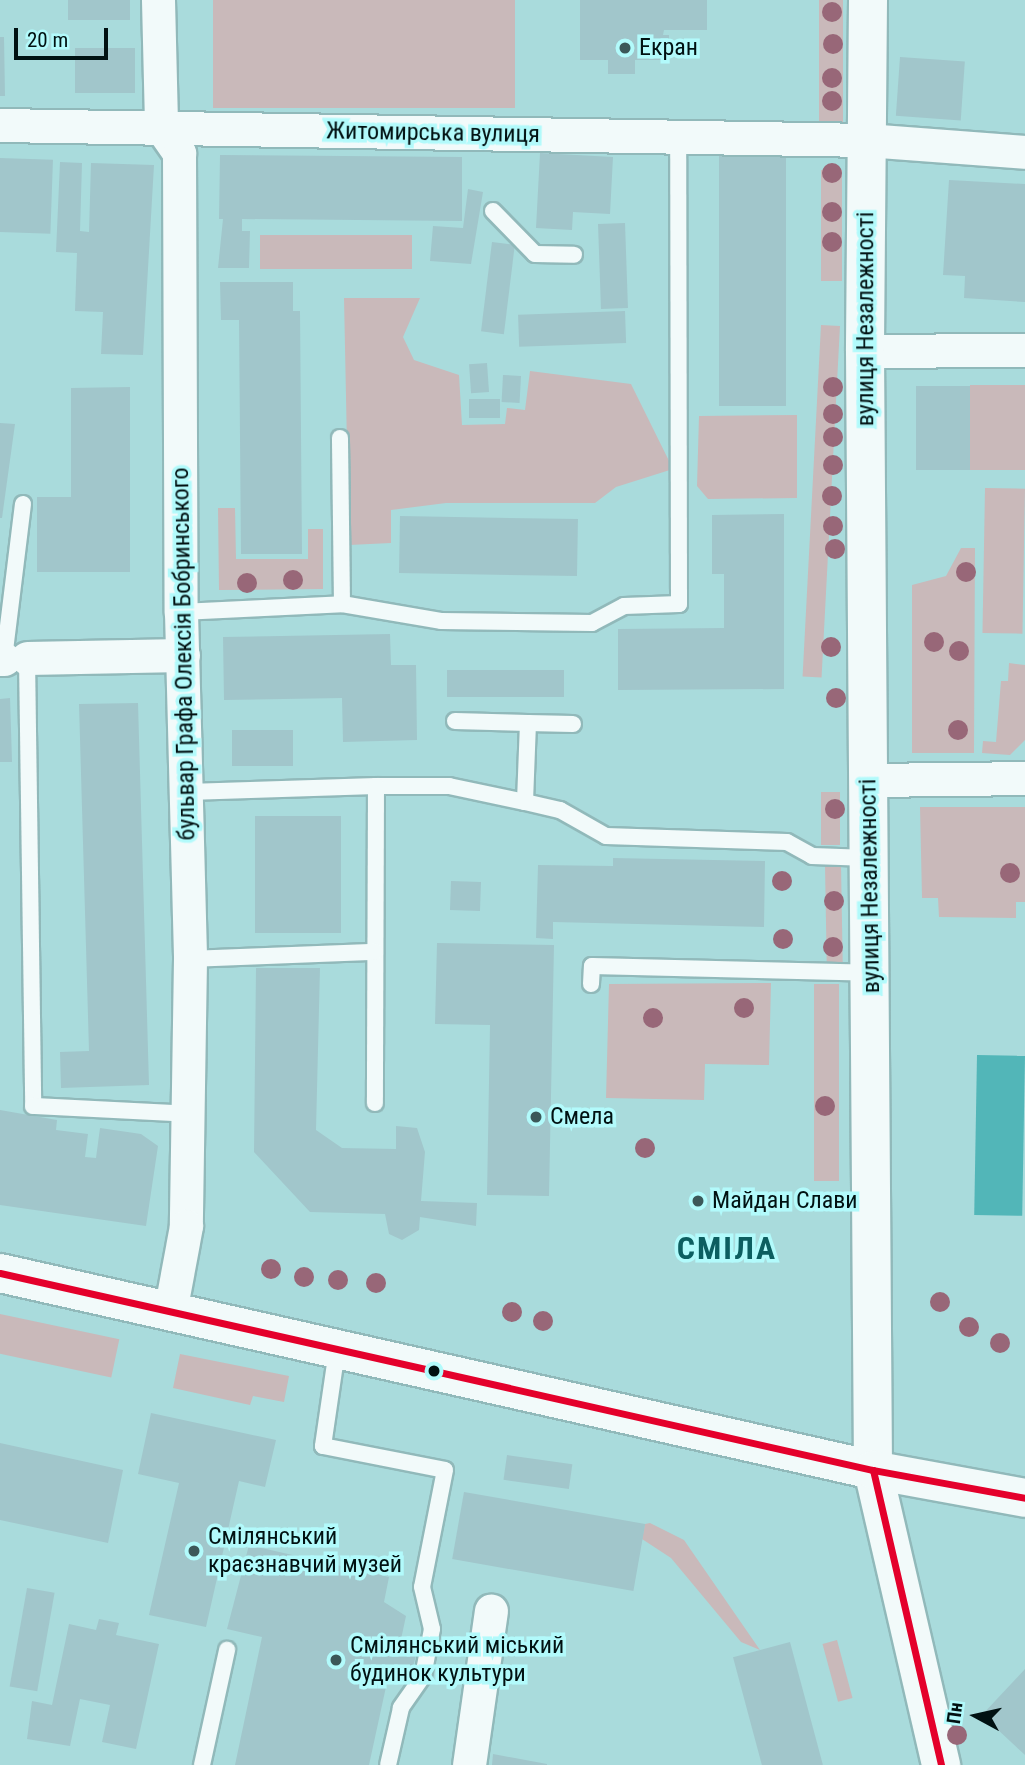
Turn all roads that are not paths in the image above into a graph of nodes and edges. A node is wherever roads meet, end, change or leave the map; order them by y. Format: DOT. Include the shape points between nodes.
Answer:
graph roads {
  1 [pos="158,0"];
  2 [pos="868,0"];
  3 [pos="0,125"];
  4 [pos="678,137"];
  5 [pos="170,140"];
  6 [pos="866,140"];
  7 [pos="1025,152"];
  8 [pos="493,211"];
  9 [pos="574,255"];
  10 [pos="1025,350"];
  11 [pos="865,351"];
  12 [pos="340,438"];
  13 [pos="23,504"];
  14 [pos="342,604"];
  15 [pos="181,612"];
  16 [pos="183,655"];
  17 [pos="10,659"];
  18 [pos="455,721"];
  19 [pos="528,723"];
  20 [pos="573,724"];
  21 [pos="1025,778"];
  22 [pos="869,780"];
  23 [pos="376,786"];
  24 [pos="188,792"];
  25 [pos="525,802"];
  26 [pos="869,858"];
  27 [pos="376,953"];
  28 [pos="190,959"];
  29 [pos="872,973"];
  30 [pos="592,984"];
  31 [pos="374,1102"];
  32 [pos="191,1114"];
  33 [pos="0,1273"];
  34 [pos="170,1312"];
  35 [pos="337,1350"];
  36 [pos="873,1470"];
  37 [pos="1025,1498"];
  38 [pos="491,1611"];
  39 [pos="227,1650"];
  40 [pos="202,1765"];
  41 [pos="388,1765"];
  42 [pos="468,1765"];
  43 [pos="941,1765"];
  1 -- 5 [label="street, бульвар Графа Олексія Бобринського"];
  2 -- 6 [label="street, вулиця Незалежності"];
  3 -- 5 [label="street, Житомирська вулиця"];
  4 -- 5 [label="street, Житомирська вулиця"];
  4 -- 6 [label="street, Житомирська вулиця"];
  4 -- 14 [label="lane" via="679,604 624,606 592,623 441,621"];
  5 -- 15 [label="street, бульвар Графа Олексія Бобринського"];
  6 -- 7 [label="street, Житомирська вулиця"];
  6 -- 11 [label="street, вулиця Незалежності"];
  8 -- 9 [label="lane" via="535,254"];
  10 -- 11 [label="street"];
  11 -- 22 [label="street, вулиця Незалежності"];
  12 -- 14 [label="lane"];
  13 -- 17 [label="lane"];
  14 -- 15 [label="lane"];
  15 -- 16 [label="street, бульвар Графа Олексія Бобринського"];
  16 -- 17 [label="street"];
  16 -- 24 [label="street, бульвар Графа Олексія Бобринського"];
  17 -- 32 [label="lane" via="33,1106"];
  18 -- 19 [label="lane"];
  19 -- 20 [label="lane"];
  19 -- 25 [label="lane"];
  21 -- 22 [label="street"];
  22 -- 26 [label="street, вулиця Незалежності"];
  23 -- 24 [label="lane"];
  23 -- 25 [label="lane" via="449,786"];
  23 -- 27 [label="lane"];
  24 -- 28 [label="street, бульвар Графа Олексія Бобринського"];
  25 -- 26 [label="lane" via="560,810 606,836 787,842 812,856"];
  26 -- 29 [label="street, вулиця Незалежності"];
  27 -- 28 [label="lane"];
  27 -- 31 [label="lane"];
  28 -- 32 [label="street, бульвар Графа Олексія Бобринського"];
  29 -- 30 [label="lane" via="592,966"];
  29 -- 36 [label="street, вулиця Незалежності"];
  32 -- 34 [label="street, бульвар Графа Олексія Бобринського" via="186,1226"];
  33 -- 34 [label="street"];
  34 -- 35 [label="street"];
  35 -- 36 [label="street"];
  35 -- 41 [label="lane" via="323,1446 445,1470 422,1587 432,1629 423,1676 401,1708"];
  36 -- 37 [label="street"];
  36 -- 43 [label="street, вулиця Незалежності"];
  38 -- 42 [label="street"];
  39 -- 40 [label="lane"];
}
